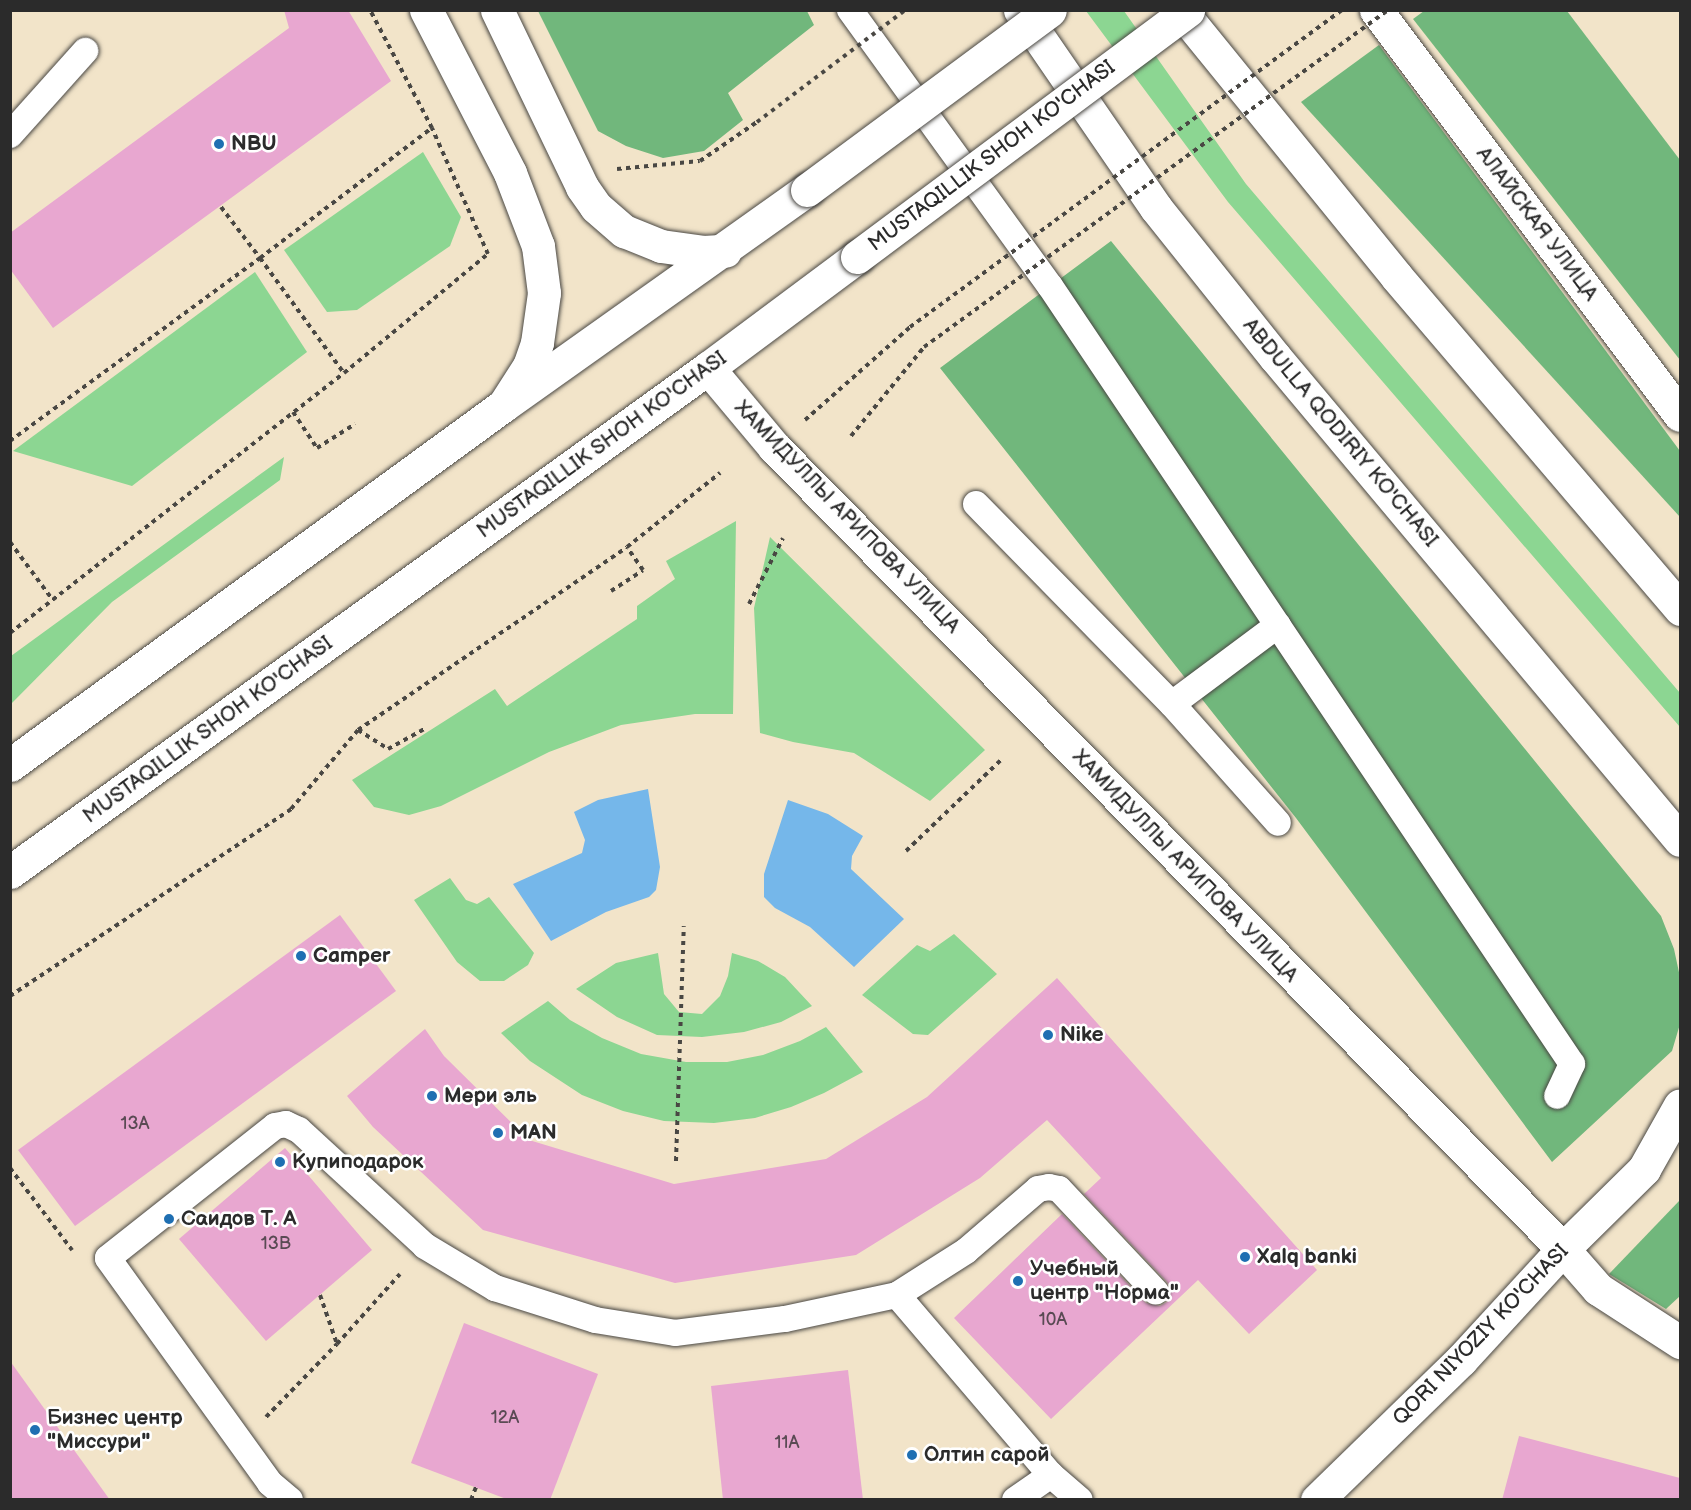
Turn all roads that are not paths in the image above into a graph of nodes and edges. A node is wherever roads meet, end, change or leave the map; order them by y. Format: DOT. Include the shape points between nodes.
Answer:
graph roads {
  1 [pos="426,10"];
  2 [pos="497,10"];
  3 [pos="850,10"];
  4 [pos="1020,10"];
  5 [pos="1050,10"];
  6 [pos="1180,10"];
  7 [pos="1188,10"];
  8 [pos="1386,18"];
  9 [pos="85,51"];
  10 [pos="10,135"];
  11 [pos="724,251"];
  12 [pos="708,368"];
  13 [pos="504,405"];
  14 [pos="1680,415"];
  15 [pos="976,504"];
  16 [pos="1680,609"];
  17 [pos="1278,625"];
  18 [pos="1172,704"];
  19 [pos="10,765"];
  20 [pos="1278,823"];
  21 [pos="1680,840"];
  22 [pos="10,872"];
  23 [pos="1557,1096"];
  24 [pos="1680,1105"];
  25 [pos="1680,1148"];
  26 [pos="1644,1169"];
  27 [pos="1563,1249"];
  28 [pos="1156,1293"];
  29 [pos="897,1295"];
  30 [pos="1680,1342"];
  31 [pos="1051,1475"];
  32 [pos="290,1500"];
  33 [pos="1015,1500"];
  34 [pos="1080,1500"];
  35 [pos="1317,1500"];
  1 -- 13 [label="main road" via="510,173 538,246 544,293 537,343 529,366"];
  2 -- 11 [label="main road" via="582,187 596,207 624,231 650,243 682,251"];
  3 -- 17 [label="lane" via="1050,286"];
  4 -- 21 [label="main road, ABDULLA QODIRIY KO'CHASI" via="1156,208 1275,357"];
  5 -- 11 [label="main road, bridge"];
  6 -- 16 [label="main road" via="1396,276"];
  7 -- 12 [label="main road, MUSTAQILLIK SHOH KO'CHASI, bridge"];
  8 -- 14 [label="main road, АЛАЙСКАЯ УЛИЦА"];
  9 -- 10 [label="lane"];
  11 -- 13 [label="main road"];
  12 -- 22 [label="main road, MUSTAQILLIK SHOH KO'CHASI"];
  12 -- 27 [label="main road, ХАМИДУЛЛЫ АРИПОВА УЛИЦА" via="774,447"];
  13 -- 19 [label="main road"];
  15 -- 18 [label="lane"];
  17 -- 18 [label="lane"];
  17 -- 23 [label="lane" via="1572,1064"];
  18 -- 20 [label="lane"];
  24 -- 26 [label="main road, QORI NIYOZIY KO'CHASI"];
  25 -- 26 [label="main road, QORI NIYOZIY KO'CHASI"];
  26 -- 27 [label="main road, QORI NIYOZIY KO'CHASI"];
  27 -- 30 [label="main road, ХАМИДУЛЛЫ АРИПОВА УЛИЦА" via="1598,1289"];
  27 -- 35 [label="main road, QORI NIYOZIY KO'CHASI" via="1461,1360"];
  28 -- 29 [label="lane" via="1059,1189 1049,1187 1038,1189 966,1251"];
  29 -- 31 [label="lane"];
  29 -- 32 [label="lane" via="784,1319 675,1333 595,1320 495,1288 425,1246 299,1130 286,1124 274,1126 108,1258 270,1483"];
  31 -- 33 [label="lane"];
  31 -- 34 [label="lane"];
}
